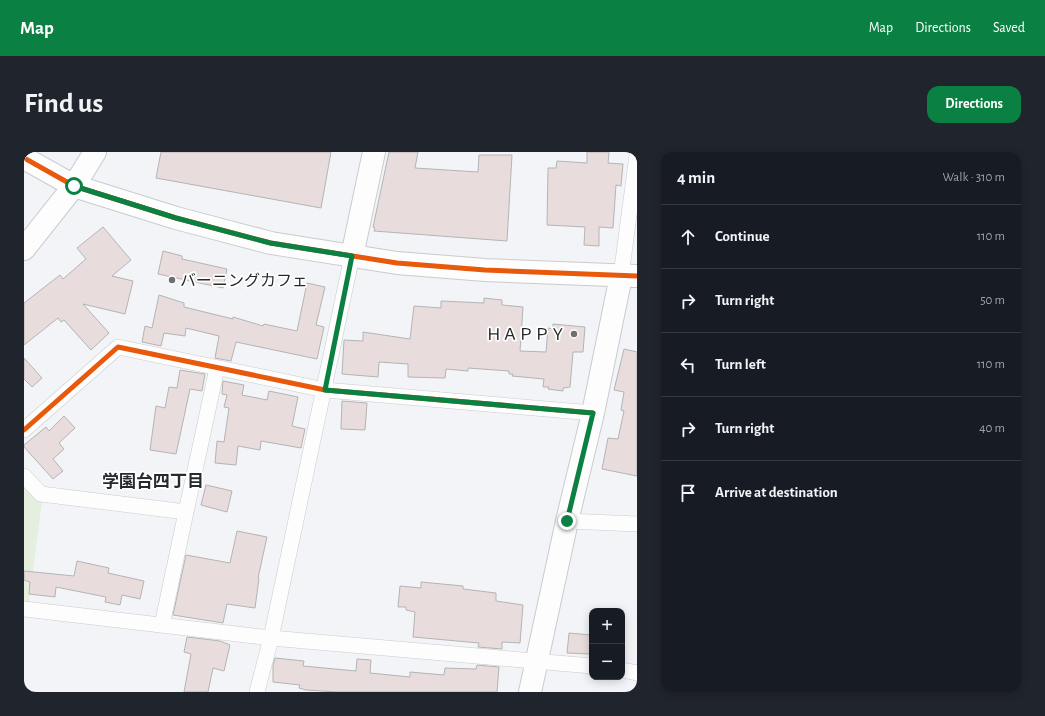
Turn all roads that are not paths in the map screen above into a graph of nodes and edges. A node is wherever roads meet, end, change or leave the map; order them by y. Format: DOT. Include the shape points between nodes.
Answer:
graph roads {
  1 [pos="95,152"];
  2 [pos="374,152"];
  3 [pos="637,155"];
  4 [pos="24,158"];
  5 [pos="74,186"];
  6 [pos="24,249"];
  7 [pos="352,256"];
  8 [pos="629,276"];
  9 [pos="217,368"];
  10 [pos="325,390"];
  11 [pos="593,413"];
  12 [pos="24,430"];
  13 [pos="24,476"];
  14 [pos="186,512"];
  15 [pos="567,521"];
  16 [pos="637,524"];
  17 [pos="24,609"];
  18 [pos="162,626"];
  19 [pos="271,638"];
  20 [pos="536,662"];
  21 [pos="589,666"];
  22 [pos="625,671"];
  23 [pos="637,673"];
  24 [pos="257,692"];
  25 [pos="530,692"];
  1 -- 5 [label="street"];
  2 -- 7 [label="street"];
  3 -- 8 [label="street"];
  4 -- 5 [label="street"];
  5 -- 6 [label="street"];
  5 -- 7 [label="street" via="176,218 270,243"];
  7 -- 8 [label="street" via="397,263 486,270"];
  7 -- 10 [label="street"];
  8 -- 11 [label="street"];
  9 -- 10 [label="street"];
  9 -- 12 [label="street" via="118,347"];
  9 -- 14 [label="street"];
  10 -- 11 [label="street"];
  10 -- 19 [label="street"];
  11 -- 15 [label="street"];
  13 -- 14 [label="street" via="41,494"];
  14 -- 18 [label="street"];
  15 -- 16 [label="street"];
  15 -- 20 [label="street"];
  17 -- 18 [label="street"];
  18 -- 19 [label="street"];
  19 -- 20 [label="street"];
  19 -- 24 [label="street"];
  20 -- 21 [label="street"];
  20 -- 25 [label="street"];
  22 -- 23 [label="street"];
}
